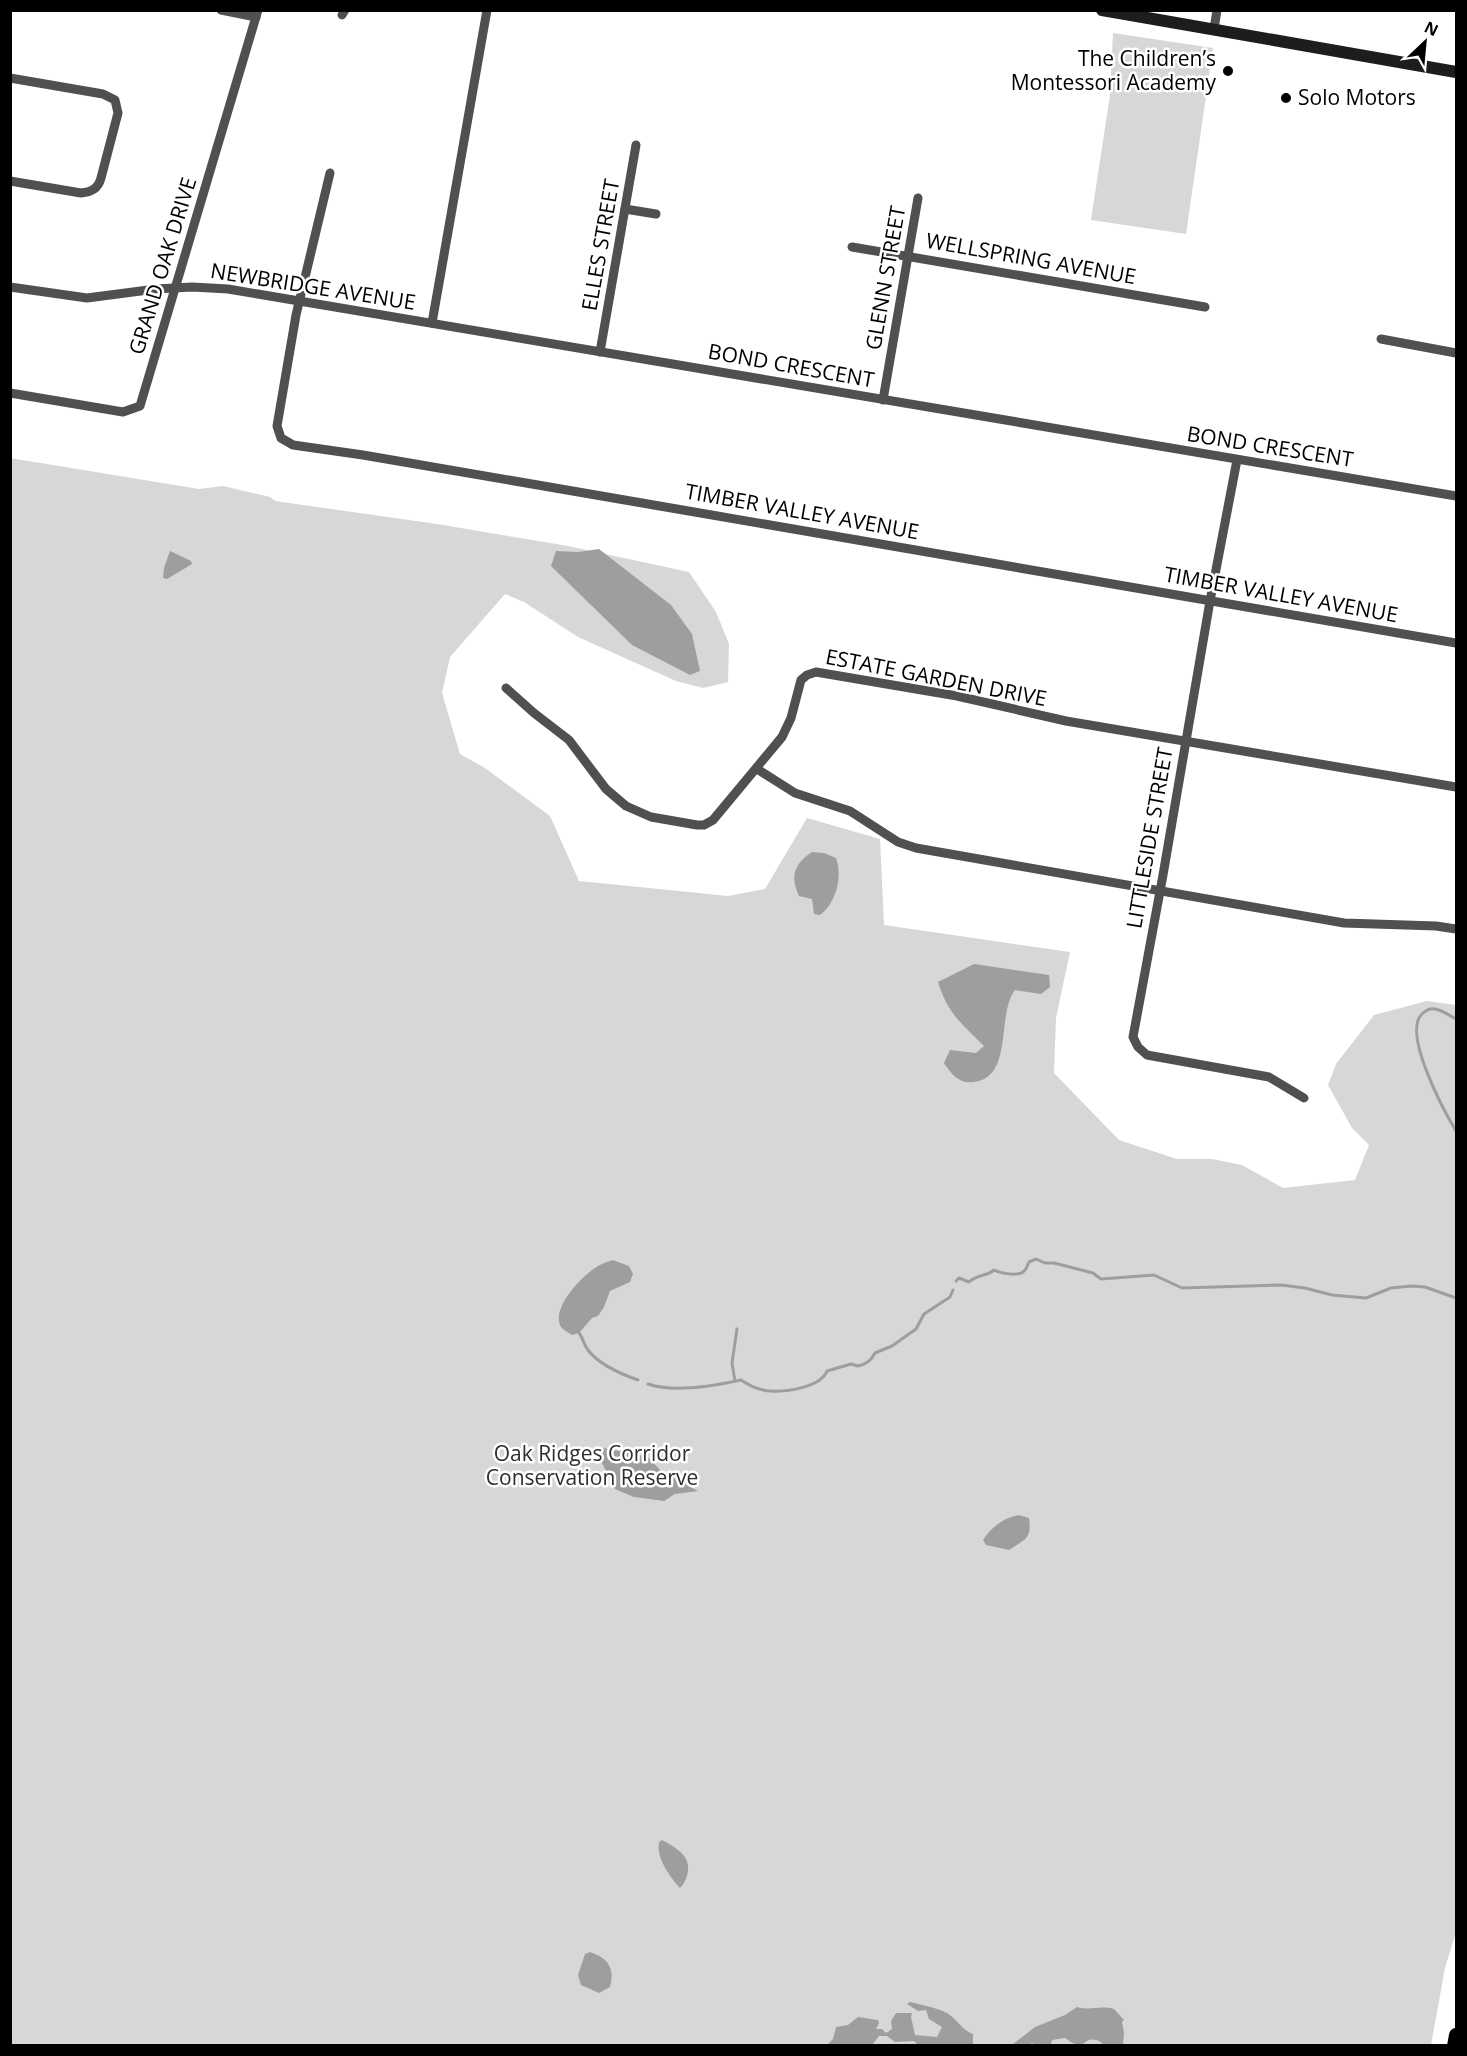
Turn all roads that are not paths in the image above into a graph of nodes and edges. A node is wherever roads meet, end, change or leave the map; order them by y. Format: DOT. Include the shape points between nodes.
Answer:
graph roads {
  1 [pos="221,10"];
  2 [pos="487,10"];
  3 [pos="1102,10"];
  4 [pos="1217,10"];
  5 [pos="257,14"];
  6 [pos="1214,29"];
  7 [pos="1456,72"];
  8 [pos="10,78"];
  9 [pos="636,145"];
  10 [pos="330,173"];
  11 [pos="10,181"];
  12 [pos="918,198"];
  13 [pos="625,208"];
  14 [pos="656,214"];
  15 [pos="852,247"];
  16 [pos="908,256"];
  17 [pos="10,287"];
  18 [pos="175,288"];
  19 [pos="300,301"];
  20 [pos="1205,307"];
  21 [pos="432,323"];
  22 [pos="1381,339"];
  23 [pos="600,352"];
  24 [pos="1456,352"];
  25 [pos="10,393"];
  26 [pos="883,400"];
  27 [pos="1237,460"];
  28 [pos="1456,496"];
  29 [pos="1210,601"];
  30 [pos="1456,643"];
  31 [pos="506,688"];
  32 [pos="1186,741"];
  33 [pos="757,769"];
  34 [pos="1456,788"];
  35 [pos="1160,891"];
  36 [pos="1456,929"];
  37 [pos="1304,1098"];
  38 [pos="1456,2035"];
  39 [pos="1454,2046"];
  1 -- 5 [label="street"];
  2 -- 21 [label="street"];
  3 -- 6 [label="main road"];
  4 -- 6 [label="street"];
  5 -- 18 [label="street, GRAND OAK DRIVE"];
  6 -- 7 [label="main road"];
  8 -- 11 [label="street" via="103,94 115,100 118,113 99,184 92,191 81,193"];
  9 -- 13 [label="street, ELLES STREET"];
  10 -- 19 [label="street, TIMBER VALLEY AVENUE"];
  12 -- 16 [label="street, GLENN STREET"];
  13 -- 14 [label="street"];
  13 -- 23 [label="street, ELLES STREET"];
  15 -- 16 [label="street, WELLSPRING AVENUE"];
  16 -- 20 [label="street, WELLSPRING AVENUE"];
  16 -- 26 [label="street, GLENN STREET"];
  17 -- 18 [label="street, NEWBRIDGE AVENUE" via="87,298"];
  18 -- 19 [label="street, NEWBRIDGE AVENUE" via="228,289"];
  18 -- 25 [label="street, GRAND OAK DRIVE" via="140,406 123,412"];
  19 -- 21 [label="street, NEWBRIDGE AVENUE"];
  19 -- 29 [label="street, TIMBER VALLEY AVENUE" via="277,426 281,438 292,445"];
  21 -- 23 [label="street, BOND CRESCENT"];
  22 -- 24 [label="street"];
  23 -- 26 [label="street, BOND CRESCENT"];
  26 -- 27 [label="street, BOND CRESCENT"];
  27 -- 28 [label="street, BOND CRESCENT"];
  27 -- 29 [label="street, LITTLESIDE STREET"];
  29 -- 30 [label="street, TIMBER VALLEY AVENUE"];
  29 -- 32 [label="street, LITTLESIDE STREET"];
  31 -- 33 [label="street, ESTATE GARDEN DRIVE" via="569,740 615,798 651,817 709,824"];
  32 -- 33 [label="street, ESTATE GARDEN DRIVE" via="816,672 801,680 787,729"];
  32 -- 34 [label="street, ESTATE GARDEN DRIVE"];
  32 -- 35 [label="street, LITTLESIDE STREET"];
  33 -- 35 [label="street" via="795,793 850,811 898,842 916,848"];
  35 -- 36 [label="street" via="1344,923"];
  35 -- 37 [label="street, LITTLESIDE STREET" via="1133,1037 1138,1047 1147,1055 1164,1060 1269,1077"];
  38 -- 39 [label="main road"];
}
